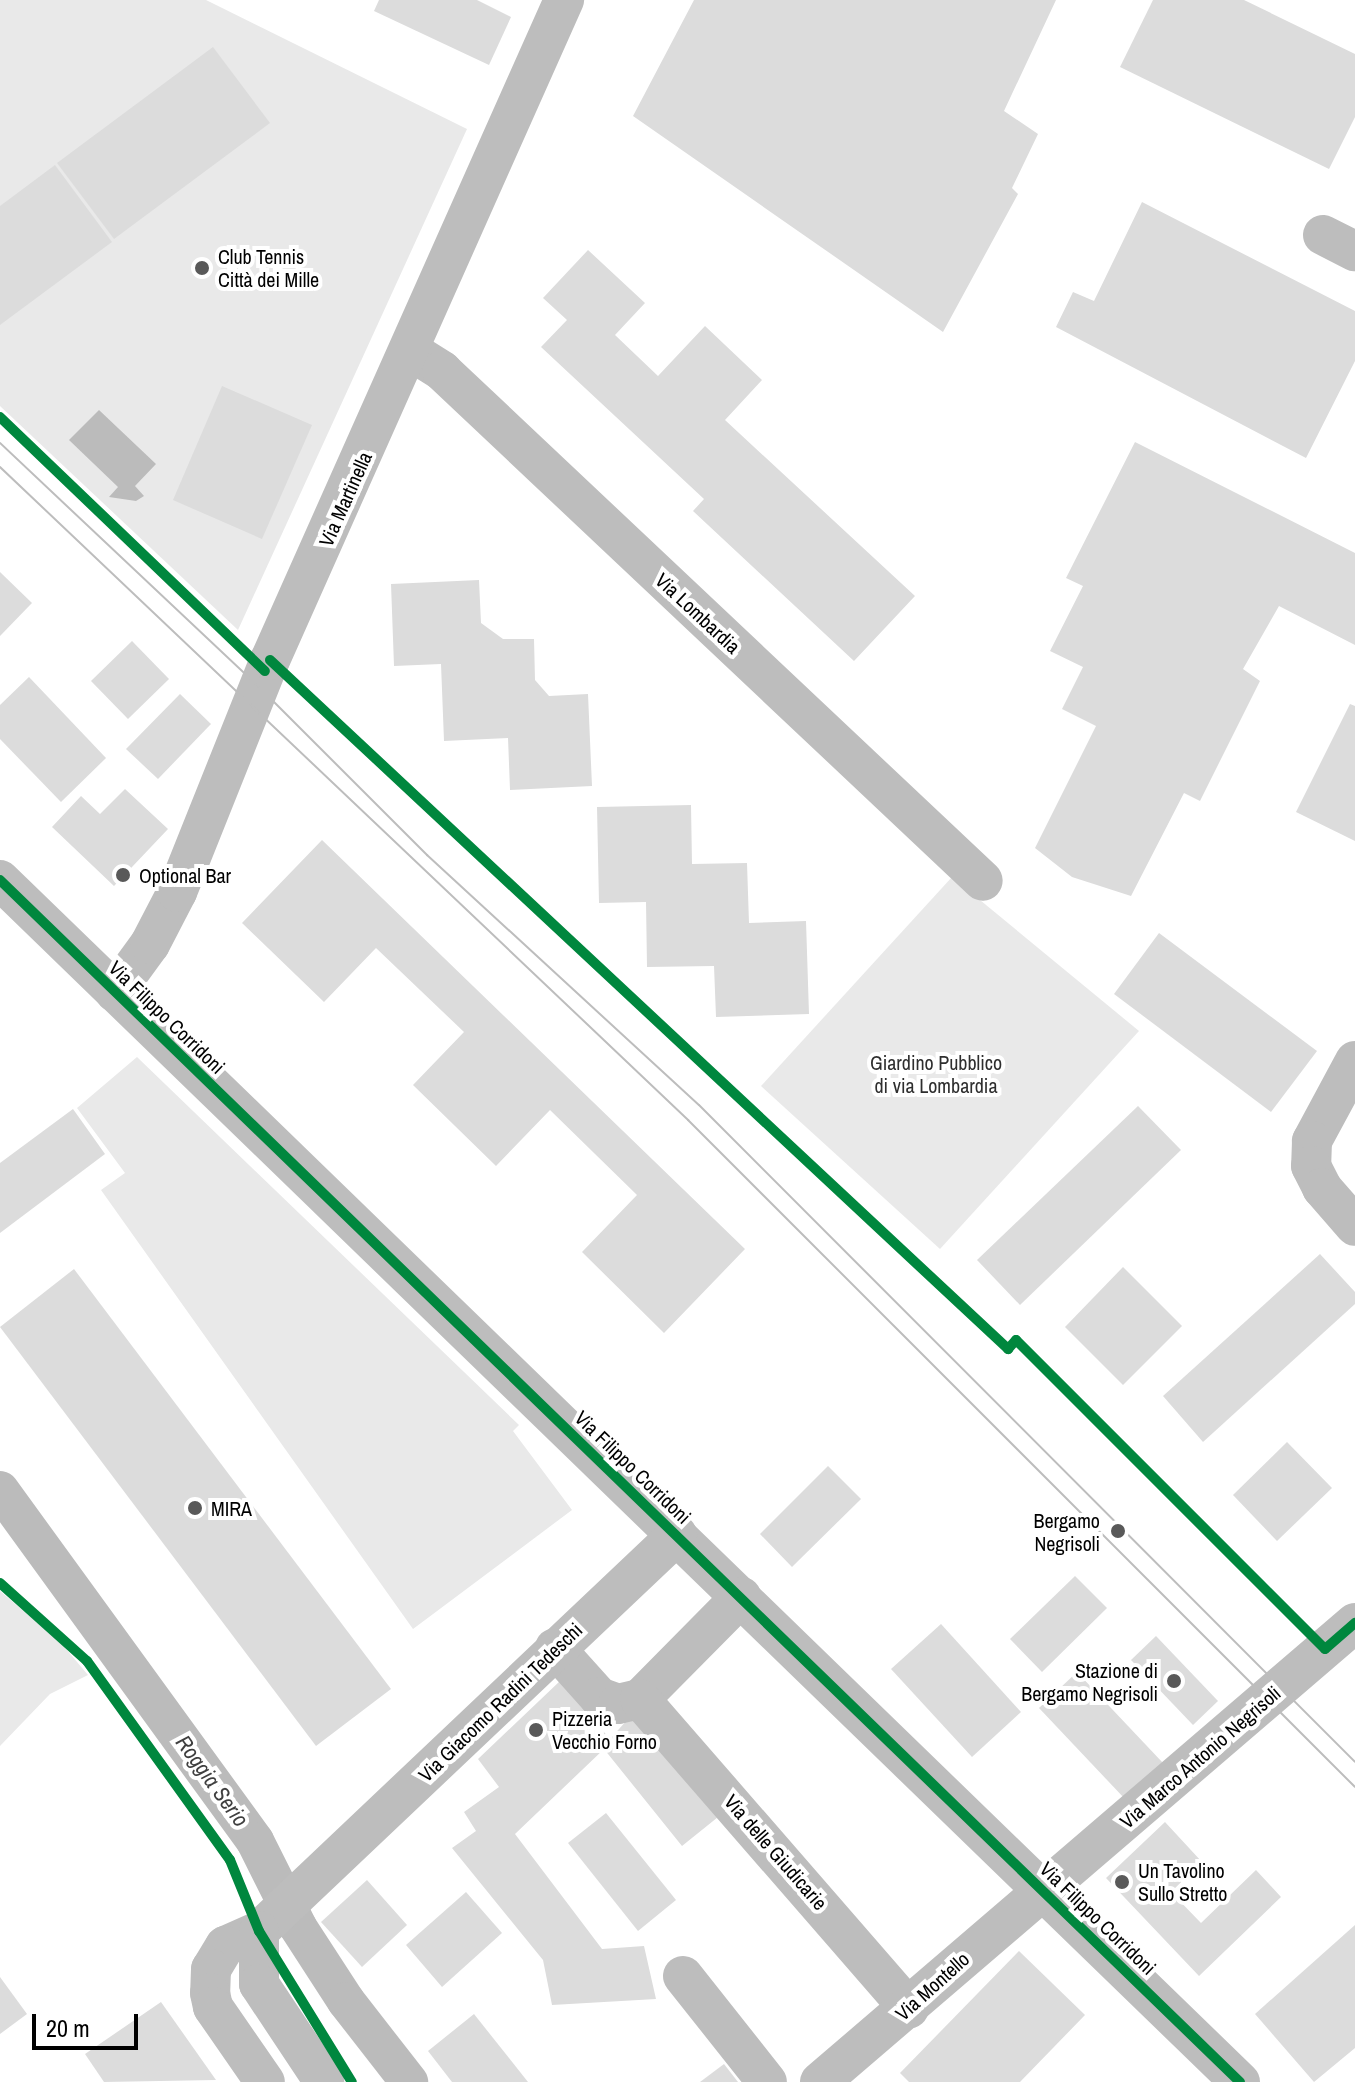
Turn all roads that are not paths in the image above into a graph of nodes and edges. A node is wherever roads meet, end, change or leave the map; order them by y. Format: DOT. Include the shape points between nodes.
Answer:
graph roads {
  1 [pos="564,0"];
  2 [pos="409,350"];
  3 [pos="0,880"];
  4 [pos="983,881"];
  5 [pos="115,992"];
  6 [pos="1355,1061"];
  7 [pos="1355,1226"];
  8 [pos="677,1535"];
  9 [pos="741,1597"];
  10 [pos="1355,1623"];
  11 [pos="555,1648"];
  12 [pos="640,1699"];
  13 [pos="1042,1888"];
  14 [pos="269,1921"];
  15 [pos="683,1976"];
  16 [pos="909,2008"];
  17 [pos="265,2082"];
  18 [pos="324,2082"];
  19 [pos="767,2082"];
  20 [pos="820,2082"];
  21 [pos="1240,2082"];
  1 -- 2 [label="street, Via Martinella"];
  2 -- 4 [label="street, Via Lombardia" via="442,371"];
  2 -- 5 [label="street, Via Martinella" via="265,671 177,892 150,944"];
  3 -- 5 [label="street, Via Filippo Corridoni"];
  5 -- 8 [label="street, Via Filippo Corridoni"];
  6 -- 7 [label="street" via="1312,1141 1311,1166 1322,1188"];
  8 -- 9 [label="street, Via Filippo Corridoni"];
  8 -- 11 [label="street, Via Giacomo Radini Tedeschi"];
  9 -- 12 [label="street"];
  9 -- 13 [label="street, Via Filippo Corridoni"];
  10 -- 13 [label="street, Via Marco Antonio Negrisoli" via="1079,1862"];
  11 -- 12 [label="street" via="599,1697 618,1704"];
  11 -- 14 [label="street, Via Giacomo Radini Tedeschi"];
  12 -- 16 [label="street, Via delle Giudicarie"];
  13 -- 16 [label="street, Via Montello"];
  13 -- 21 [label="street, Via Filippo Corridoni"];
  14 -- 17 [label="street" via="225,1946 211,1969 210,1993 213,2007"];
  14 -- 18 [label="street" via="259,1984"];
  15 -- 19 [label="street"];
  16 -- 20 [label="street, Via Montello"];
}
